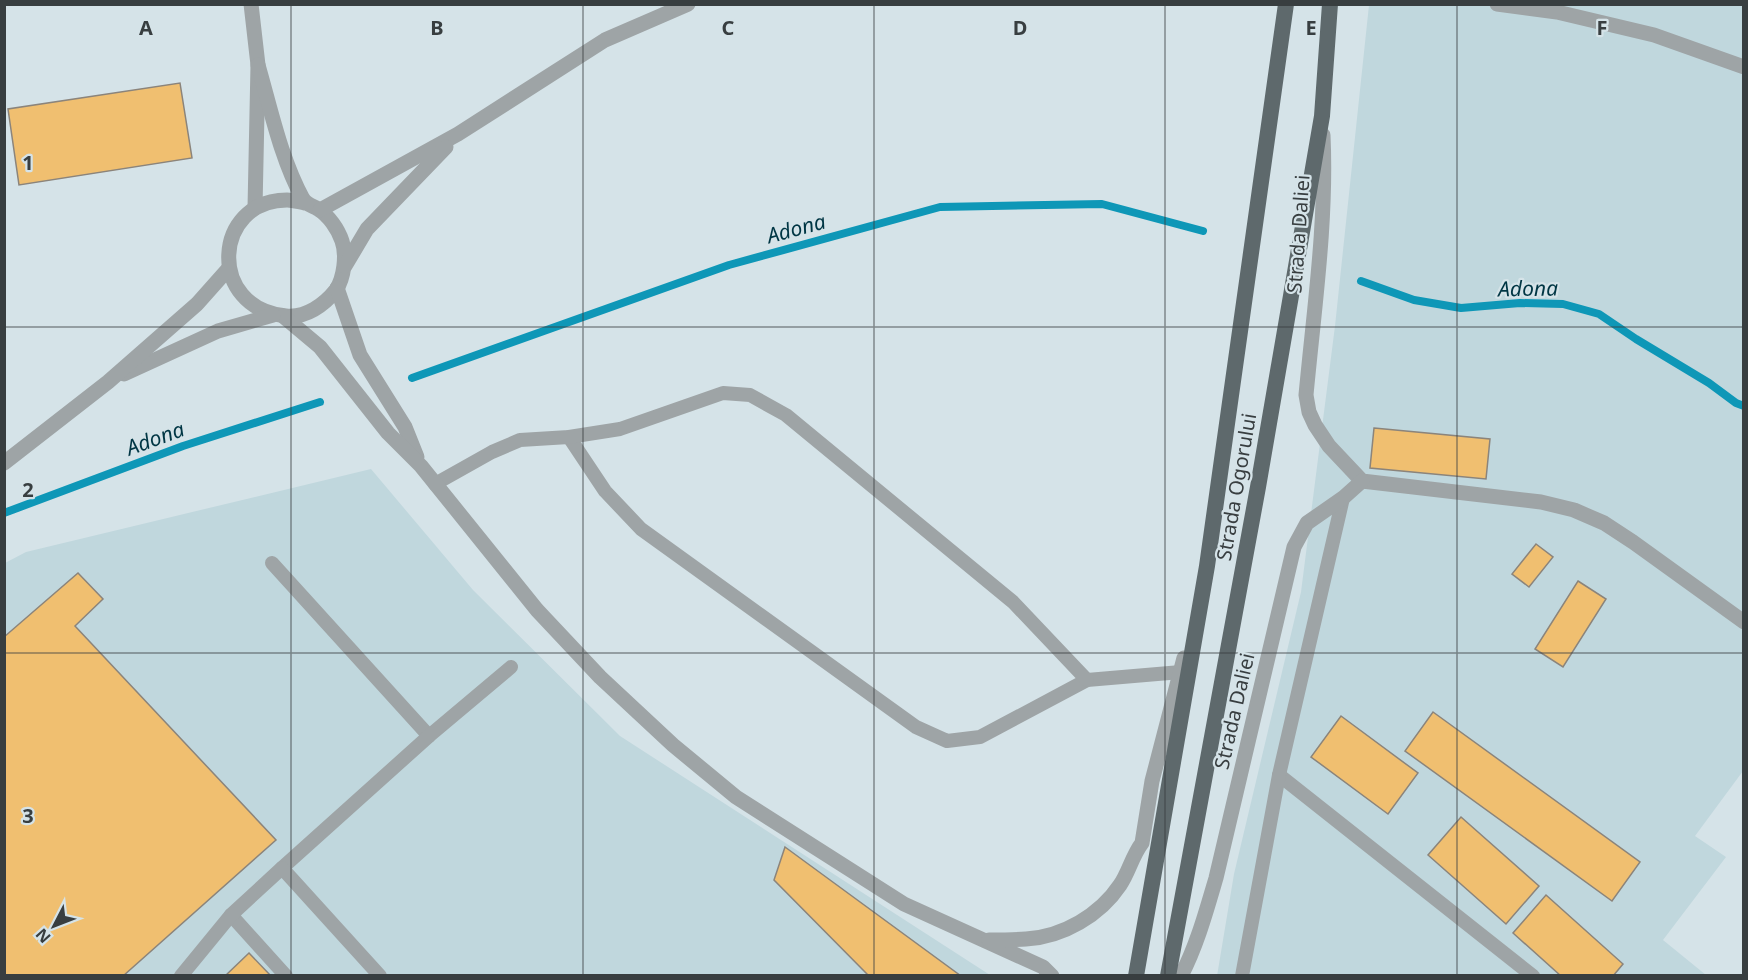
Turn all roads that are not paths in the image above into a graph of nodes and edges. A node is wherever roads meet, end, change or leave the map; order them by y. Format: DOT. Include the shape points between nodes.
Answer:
graph roads {
  1 [pos="250,4"];
  2 [pos="688,4"];
  3 [pos="1286,4"];
  4 [pos="1330,4"];
  5 [pos="1497,4"];
  6 [pos="258,65"];
  7 [pos="1743,67"];
  8 [pos="1322,116"];
  9 [pos="458,134"];
  10 [pos="305,203"];
  11 [pos="255,208"];
  12 [pos="320,210"];
  13 [pos="345,266"];
  14 [pos="229,268"];
  15 [pos="337,288"];
  16 [pos="278,315"];
  17 [pos="108,382"];
  18 [pos="569,437"];
  19 [pos="4,464"];
  20 [pos="421,466"];
  21 [pos="1362,480"];
  22 [pos="435,484"];
  23 [pos="1343,498"];
  24 [pos="272,563"];
  25 [pos="1207,566"];
  26 [pos="1743,622"];
  27 [pos="510,667"];
  28 [pos="1181,672"];
  29 [pos="1087,680"];
  30 [pos="429,736"];
  31 [pos="1279,775"];
  32 [pos="282,868"];
  33 [pos="231,915"];
  34 [pos="986,940"];
  35 [pos="181,975"];
  36 [pos="286,975"];
  37 [pos="380,975"];
  38 [pos="1052,975"];
  39 [pos="1136,975"];
  40 [pos="1168,975"];
  41 [pos="1181,975"];
  42 [pos="1242,975"];
  43 [pos="1533,975"];
  1 -- 6 [label="street"];
  2 -- 9 [label="street" via="605,40"];
  3 -- 25 [label="highway, Strada Ogorului"];
  4 -- 8 [label="highway, Strada Ogorului"];
  5 -- 7 [label="street" via="1557,12 1654,35"];
  6 -- 10 [label="street" via="285,156"];
  6 -- 11 [label="street"];
  8 -- 21 [label="street, Strada Daliei" via="1321,225 1306,395 1309,412 1329,446"];
  8 -- 40 [label="highway, Strada Ogorului"];
  9 -- 12 [label="street"];
  9 -- 13 [label="street" via="367,229"];
  10 -- 11 [label="street" via="288,200"];
  10 -- 12 [label="street"];
  11 -- 14 [label="street" via="233,234"];
  12 -- 13 [label="street" via="333,222 343,243"];
  13 -- 15 [label="street"];
  14 -- 16 [label="street" via="244,298 257,309"];
  14 -- 17 [label="street" via="197,304"];
  15 -- 16 [label="street" via="322,305 307,313"];
  15 -- 20 [label="street" via="360,355 405,427"];
  16 -- 17 [label="street" via="218,331"];
  16 -- 20 [label="street" via="320,347 388,433"];
  17 -- 19 [label="street"];
  18 -- 22 [label="lane" via="520,440"];
  18 -- 29 [label="lane" via="620,429 723,393 750,395 786,415 1013,602"];
  18 -- 29 [label="lane" via="605,491 641,529 916,728 947,741 980,737"];
  20 -- 22 [label="street"];
  21 -- 23 [label="street, Strada Daliei"];
  21 -- 26 [label="street" via="1541,502 1574,510 1614,529"];
  22 -- 34 [label="street" via="537,610 600,677 673,745 736,797 828,857 904,904"];
  23 -- 31 [label="lane"];
  23 -- 41 [label="street, Strada Daliei" via="1307,523 1294,547 1216,878 1203,923"];
  24 -- 30 [label="lane"];
  25 -- 28 [label="street"];
  25 -- 39 [label="highway, Strada Ogorului"];
  27 -- 30 [label="lane"];
  28 -- 29 [label="lane"];
  28 -- 34 [label="street" via="1152,781 1142,843 1121,884 1102,907 1057,932 1029,939"];
  30 -- 32 [label="lane"];
  31 -- 42 [label="lane"];
  31 -- 43 [label="lane"];
  32 -- 33 [label="lane"];
  32 -- 37 [label="lane"];
  33 -- 35 [label="lane"];
  33 -- 36 [label="lane"];
  34 -- 38 [label="street"];
}
